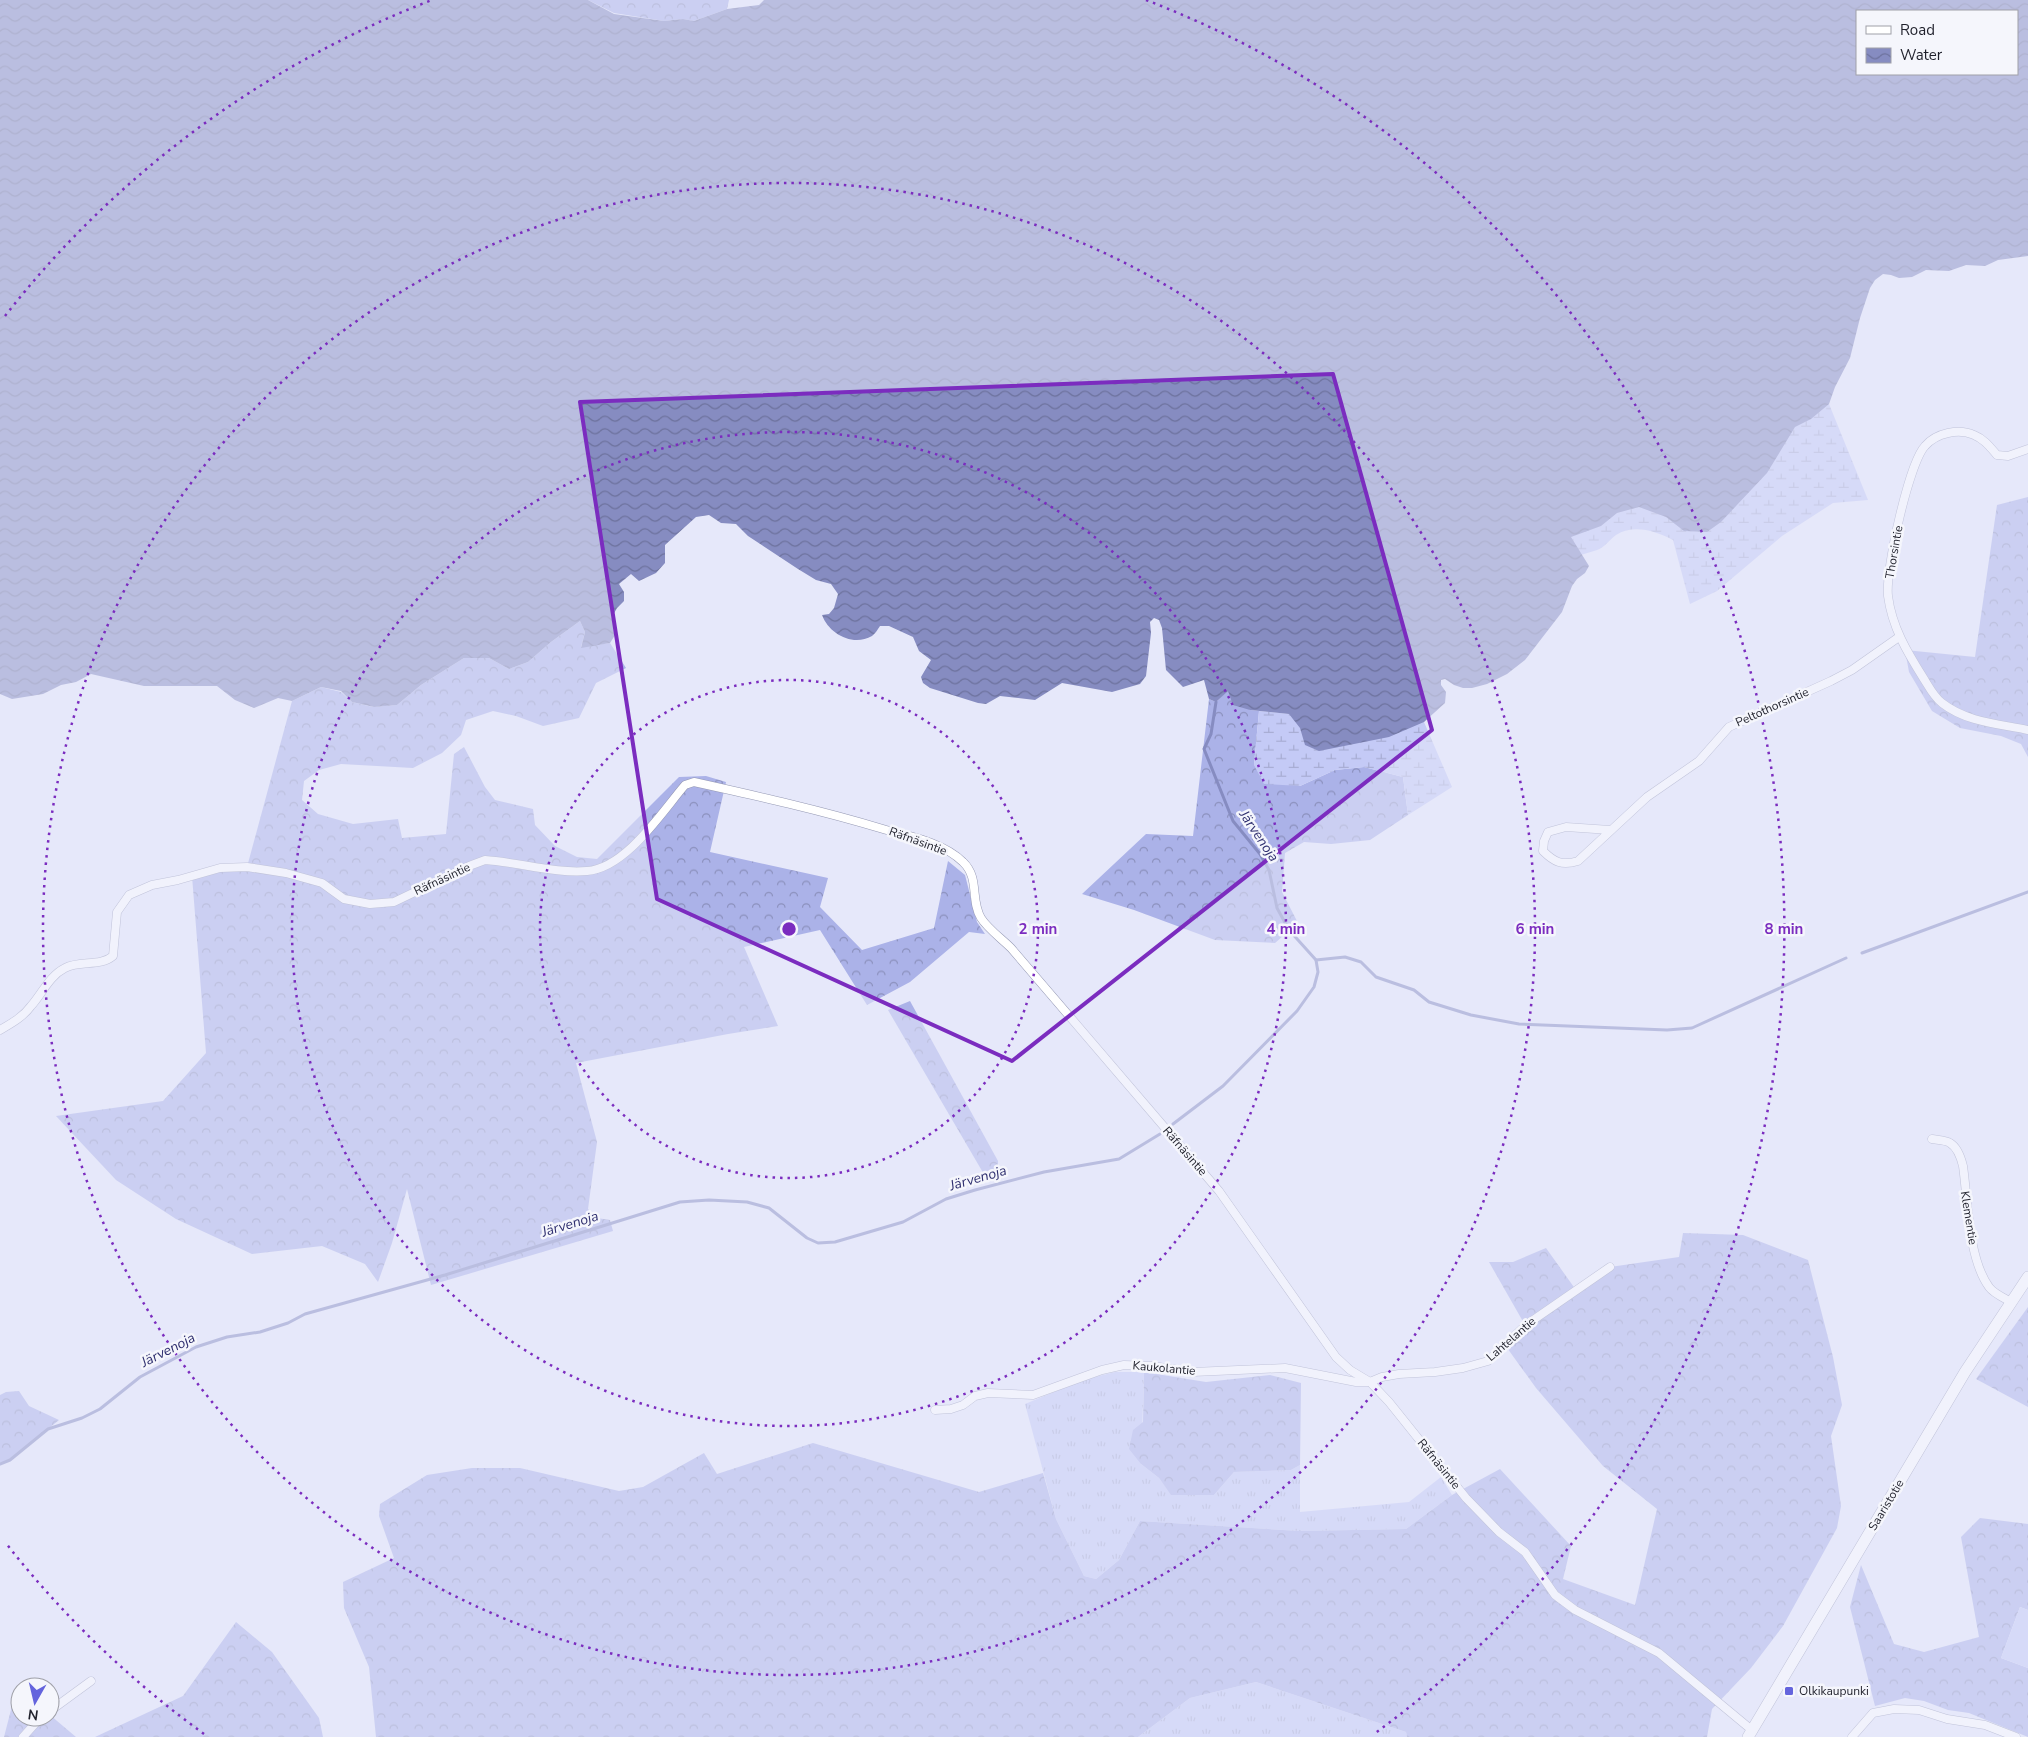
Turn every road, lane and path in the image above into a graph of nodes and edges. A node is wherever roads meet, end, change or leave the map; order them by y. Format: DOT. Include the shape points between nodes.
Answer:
graph roads {
  1 [pos="2028,449"];
  2 [pos="1899,637"];
  3 [pos="2028,730"];
  4 [pos="1610,830"];
  5 [pos="0,1030"];
  6 [pos="1932,1139"];
  7 [pos="1610,1267"];
  8 [pos="2028,1277"];
  9 [pos="2011,1302"];
  10 [pos="1370,1382"];
  11 [pos="935,1410"];
  12 [pos="91,1681"];
  13 [pos="60,1704"];
  14 [pos="32,1727"];
  15 [pos="1751,1734"];
  16 [pos="23,1737"];
  17 [pos="1852,1737"];
  18 [pos="2016,1737"];
  1 -- 2 [label="street, Thorsintie" via="2008,456 1997,455 1987,443 1961,432 1946,433 1924,447 1915,465 1889,569 1888,594"];
  2 -- 3 [label="street, Thorsintie" via="1941,703 1972,719"];
  2 -- 4 [label="street, Peltothorsintie" via="1831,681 1729,727 1699,761 1647,797"];
  4 -- 4 [label="street, Peltothorsintie" via="1578,862 1559,863 1543,851 1548,832 1566,828"];
  5 -- 10 [label="street, Räfnäsintie" via="20,1018 51,979 65,968 106,962 113,956 117,912 129,895 152,885 220,868 247,867 286,872 322,883 344,899 370,904 394,902 485,860 587,871 607,867 623,855 685,785 694,782 841,816 930,844 964,862 974,877 981,918 1011,948 1219,1191 1336,1357"];
  6 -- 9 [label="street, Klementie" via="1950,1142 1959,1153 1979,1265 1989,1288"];
  7 -- 10 [label="street, Lahtelantie" via="1533,1319 1488,1361 1463,1368 1382,1377"];
  8 -- 9 [label="main road, Saaristotie"];
  9 -- 15 [label="main road, Saaristotie" via="1950,1397"];
  10 -- 11 [label="street, Kaukolantie" via="1340,1381 1285,1368 1193,1372 1124,1365 1033,1396 988,1393 975,1396 951,1410"];
  10 -- 15 [label="street, Räfnäsintie" via="1466,1498 1499,1532 1525,1552 1556,1595 1575,1610 1659,1653"];
  12 -- 13 [label="street"];
  14 -- 16 [label="street"];
  17 -- 18 [label="street" via="1873,1713 1906,1708 1985,1725"];
}
